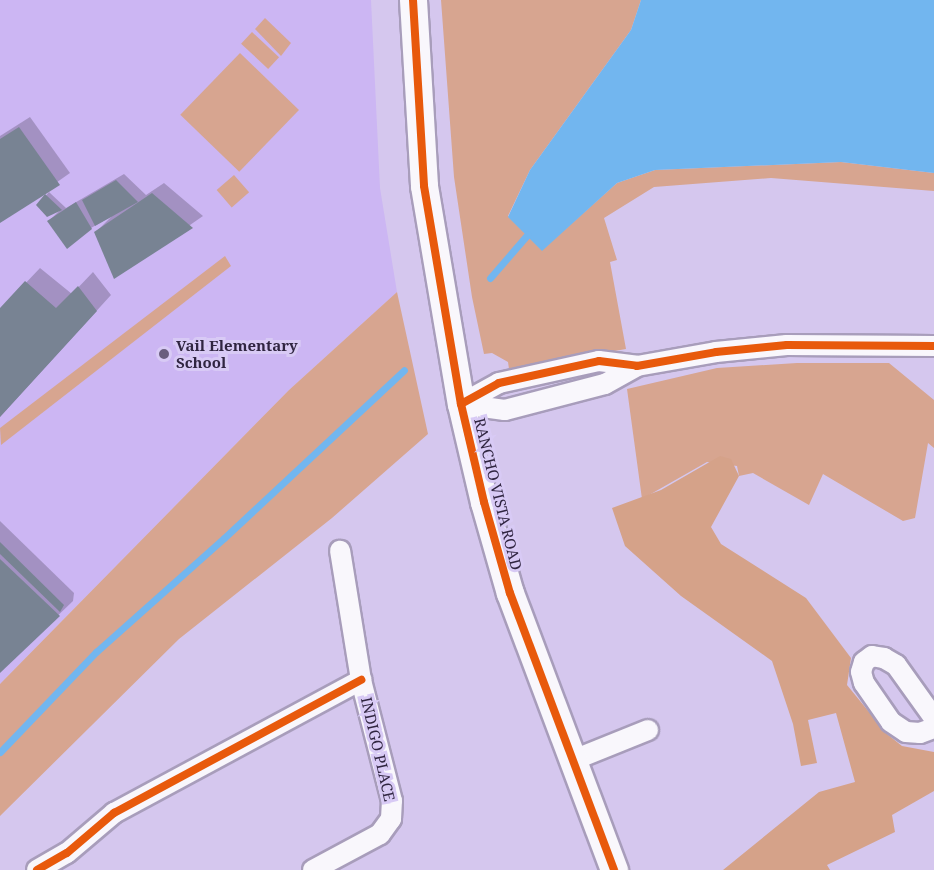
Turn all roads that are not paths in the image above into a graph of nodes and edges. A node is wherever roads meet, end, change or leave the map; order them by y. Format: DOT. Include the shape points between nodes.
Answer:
graph roads {
  1 [pos="413,0"];
  2 [pos="934,346"];
  3 [pos="637,366"];
  4 [pos="461,404"];
  5 [pos="340,551"];
  6 [pos="362,680"];
  7 [pos="934,718"];
  8 [pos="934,728"];
  9 [pos="648,730"];
  10 [pos="571,761"];
  11 [pos="37,870"];
  12 [pos="313,870"];
  13 [pos="614,870"];
  1 -- 4 [label="main road, RANCHO VISTA ROAD" via="424,186"];
  2 -- 3 [label="street" via="787,345"];
  3 -- 4 [label="street" via="599,362 499,383"];
  3 -- 4 [label="street" via="605,384 505,410"];
  4 -- 10 [label="main road, RANCHO VISTA ROAD" via="510,593"];
  5 -- 6 [label="street, INDIGO PLACE"];
  6 -- 11 [label="street" via="114,813 67,853"];
  6 -- 12 [label="street, INDIGO PLACE" via="392,801 391,819 380,834"];
  7 -- 8 [label="street" via="896,665 884,657 872,656 864,662 864,683 891,722 906,732 920,734"];
  9 -- 10 [label="street"];
  10 -- 13 [label="main road, RANCHO VISTA ROAD"];
}
